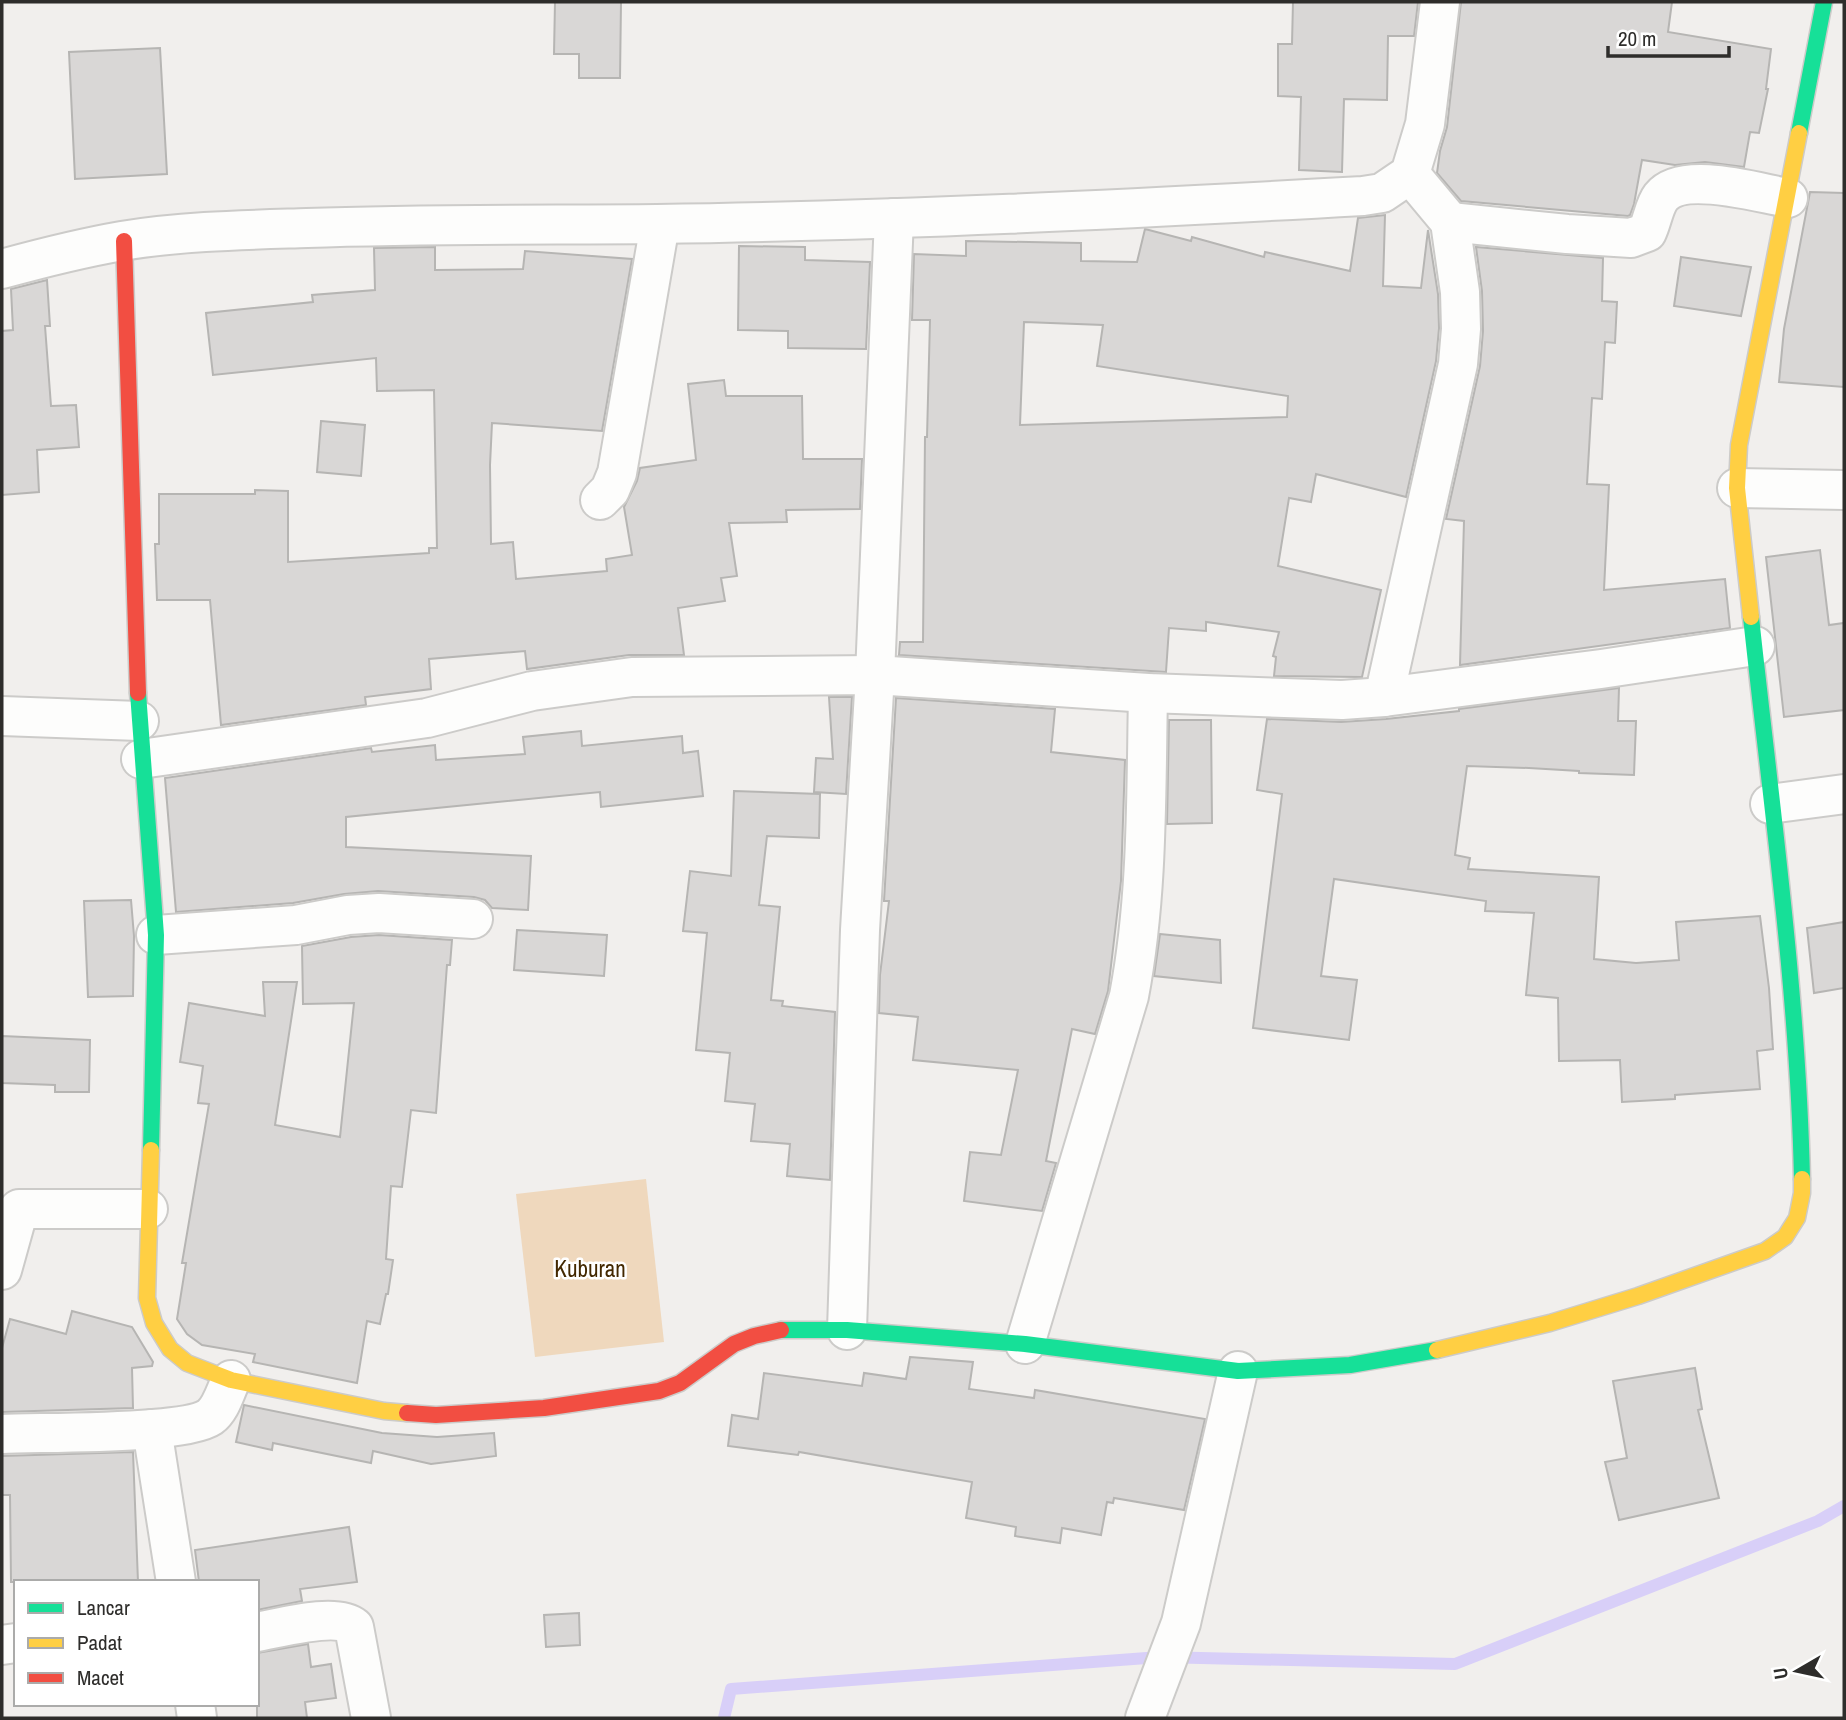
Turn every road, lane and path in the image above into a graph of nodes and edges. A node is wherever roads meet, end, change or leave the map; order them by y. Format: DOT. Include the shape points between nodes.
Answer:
graph roads {
  1 [pos="1440,2"];
  2 [pos="1824,2"];
  3 [pos="1410,174"];
  4 [pos="1788,198"];
  5 [pos="894,218"];
  6 [pos="1450,222"];
  7 [pos="660,224"];
  8 [pos="124,241"];
  9 [pos="2,269"];
  10 [pos="1737,488"];
  11 [pos="1844,490"];
  12 [pos="600,500"];
  13 [pos="1755,646"];
  14 [pos="875,675"];
  15 [pos="1149,693"];
  16 [pos="1384,697"];
  17 [pos="2,716"];
  18 [pos="139,721"];
  19 [pos="141,759"];
  20 [pos="1844,794"];
  21 [pos="1770,804"];
  22 [pos="474,919"];
  23 [pos="156,935"];
  24 [pos="11,1209"];
  25 [pos="148,1209"];
  26 [pos="2,1270"];
  27 [pos="847,1330"];
  28 [pos="1025,1344"];
  29 [pos="1237,1371"];
  30 [pos="231,1380"];
  31 [pos="152,1429"];
  32 [pos="2,1434"];
  33 [pos="176,1580"];
  34 [pos="259,1632"];
  35 [pos="371,1718"];
  36 [pos="1145,1718"];
  1 -- 3 [label="street" via="1425,124"];
  2 -- 4 [label="street"];
  3 -- 5 [label="street" via="1382,193 1363,196"];
  3 -- 6 [label="street"];
  4 -- 6 [label="street" via="1702,183 1679,187 1660,198 1647,232 1631,238"];
  4 -- 10 [label="street" via="1739,445"];
  5 -- 7 [label="street"];
  5 -- 14 [label="street"];
  6 -- 16 [label="street" via="1460,292 1458,363"];
  7 -- 8 [label="street" via="375,226 214,232"];
  7 -- 12 [label="street" via="617,473 610,491"];
  8 -- 9 [label="street"];
  8 -- 18 [label="street"];
  10 -- 11 [label="street"];
  10 -- 13 [label="street"];
  13 -- 16 [label="street"];
  13 -- 21 [label="street"];
  14 -- 15 [label="street"];
  14 -- 19 [label="street" via="632,677 531,691 428,718"];
  14 -- 27 [label="street" via="860,930"];
  15 -- 16 [label="street" via="1305,700"];
  15 -- 28 [label="street" via="1143,888 1129,996"];
  17 -- 18 [label="street"];
  18 -- 19 [label="street"];
  19 -- 23 [label="street"];
  20 -- 21 [label="street"];
  21 -- 29 [label="street" via="1800,1091 1802,1193 1797,1218 1785,1237 1765,1251 1638,1296 1485,1339 1350,1365"];
  22 -- 23 [label="street" via="379,913 296,925"];
  23 -- 25 [label="street"];
  24 -- 25 [label="street"];
  24 -- 26 [label="street"];
  25 -- 30 [label="street" via="147,1297 154,1323 170,1349 187,1363"];
  27 -- 28 [label="street"];
  27 -- 30 [label="street" via="780,1330 754,1336 734,1344 680,1383 659,1391 544,1408 406,1413"];
  28 -- 29 [label="street"];
  29 -- 36 [label="street" via="1181,1623"];
  30 -- 31 [label="street" via="210,1417"];
  31 -- 32 [label="street"];
  31 -- 33 [label="street"];
  34 -- 35 [label="street" via="327,1620 349,1623 354,1627"];
}
